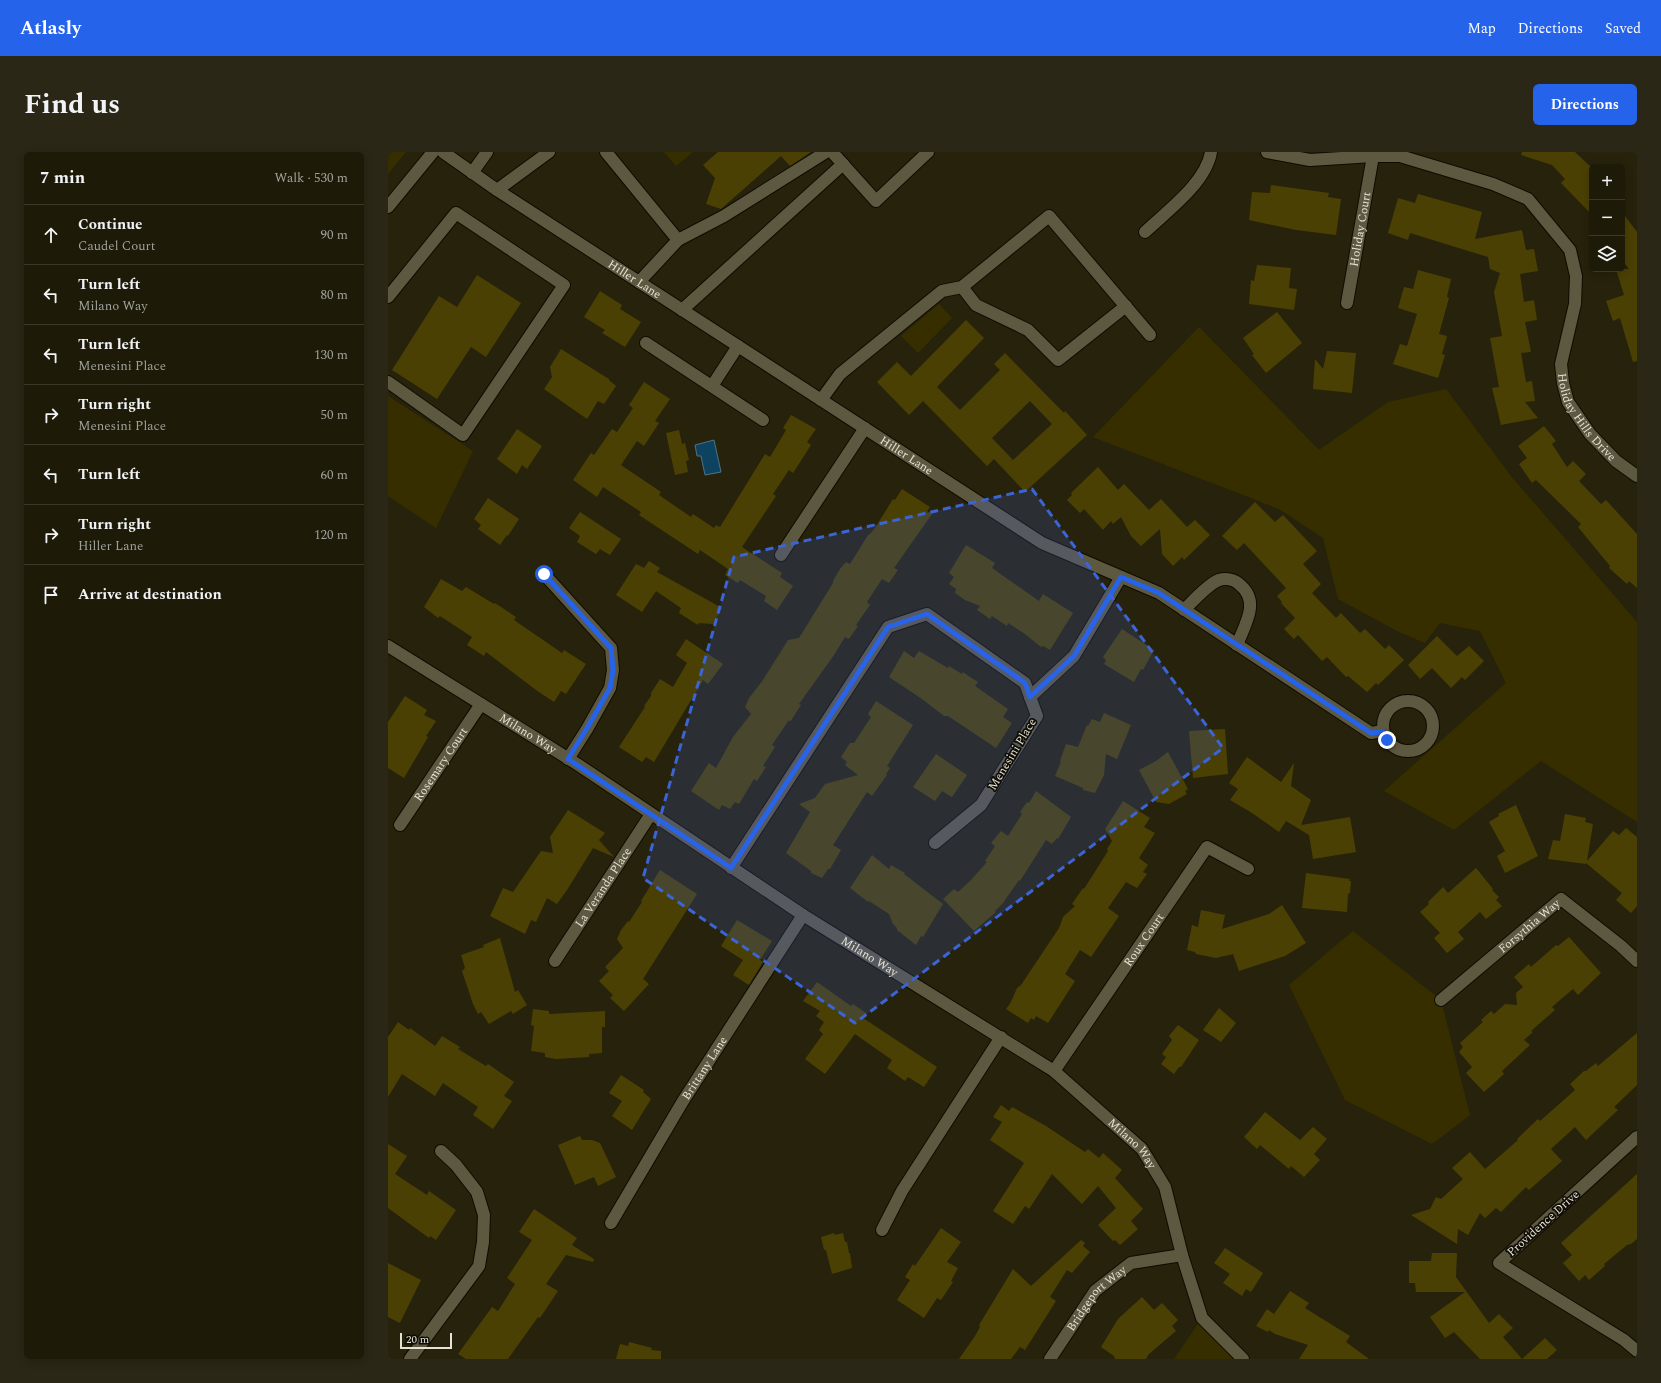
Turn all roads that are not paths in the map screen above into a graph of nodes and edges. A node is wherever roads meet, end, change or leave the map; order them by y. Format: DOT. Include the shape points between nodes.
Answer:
graph roads {
  1 [pos="433,152"];
  2 [pos="443,152"];
  3 [pos="487,152"];
  4 [pos="549,152"];
  5 [pos="606,152"];
  6 [pos="826,152"];
  7 [pos="832,152"];
  8 [pos="928,152"];
  9 [pos="1211,152"];
  10 [pos="1267,152"];
  11 [pos="1373,156"];
  12 [pos="843,164"];
  13 [pos="472,173"];
  14 [pos="497,190"];
  15 [pos="388,207"];
  16 [pos="1144,232"];
  17 [pos="678,240"];
  18 [pos="639,282"];
  19 [pos="962,288"];
  20 [pos="388,297"];
  21 [pos="1348,303"];
  22 [pos="1126,306"];
  23 [pos="682,310"];
  24 [pos="1150,335"];
  25 [pos="646,343"];
  26 [pos="738,346"];
  27 [pos="388,382"];
  28 [pos="712,386"];
  29 [pos="821,400"];
  30 [pos="763,420"];
  31 [pos="865,428"];
  32 [pos="1637,476"];
  33 [pos="781,555"];
  34 [pos="544,574"];
  35 [pos="1121,577"];
  36 [pos="1184,610"];
  37 [pos="1237,644"];
  38 [pos="388,646"];
  39 [pos="1030,697"];
  40 [pos="481,704"];
  41 [pos="1383,732"];
  42 [pos="568,759"];
  43 [pos="651,814"];
  44 [pos="400,825"];
  45 [pos="935,843"];
  46 [pos="731,868"];
  47 [pos="1248,869"];
  48 [pos="802,915"];
  49 [pos="555,961"];
  50 [pos="1637,961"];
  51 [pos="1441,1000"];
  52 [pos="1001,1037"];
  53 [pos="1054,1071"];
  54 [pos="1637,1137"];
  55 [pos="442,1151"];
  56 [pos="611,1223"];
  57 [pos="882,1230"];
  58 [pos="1182,1255"];
  59 [pos="1637,1351"];
  60 [pos="410,1359"];
  61 [pos="1050,1359"];
  62 [pos="1243,1359"];
  1 -- 15 [label="street"];
  2 -- 13 [label="street, Hiller Lane"];
  3 -- 13 [label="street"];
  4 -- 14 [label="street"];
  5 -- 17 [label="street"];
  6 -- 17 [label="street" via="724,216"];
  7 -- 12 [label="street"];
  8 -- 12 [label="street" via="876,201"];
  9 -- 16 [label="street" via="1210,161 1198,181"];
  10 -- 11 [label="street, Holiday Hills Drive" via="1310,160"];
  11 -- 21 [label="street, Holiday Court"];
  11 -- 32 [label="street, Holiday Hills Drive" via="1400,156 1493,184 1528,199 1570,250 1576,276 1575,304 1560,364 1568,402 1590,434 1616,461"];
  12 -- 23 [label="street"];
  13 -- 14 [label="street, Hiller Lane"];
  14 -- 18 [label="street, Hiller Lane"];
  17 -- 18 [label="street"];
  18 -- 23 [label="street, Hiller Lane"];
  19 -- 22 [label="street" via="976,304 1028,330 1058,360"];
  19 -- 22 [label="street" via="1049,216"];
  19 -- 29 [label="street" via="942,291 840,374"];
  20 -- 27 [label="street" via="456,213 564,285 463,436"];
  22 -- 24 [label="street"];
  23 -- 26 [label="street, Hiller Lane"];
  25 -- 28 [label="street"];
  26 -- 28 [label="street"];
  26 -- 29 [label="street, Hiller Lane"];
  28 -- 30 [label="street"];
  29 -- 31 [label="street, Hiller Lane"];
  31 -- 33 [label="street"];
  31 -- 35 [label="street, Hiller Lane" via="1042,543"];
  34 -- 42 [label="street" via="611,648 613,670 610,688"];
  35 -- 36 [label="street, Hiller Lane" via="1159,593"];
  35 -- 39 [label="street" via="1074,656"];
  36 -- 37 [label="street, Hiller Lane"];
  36 -- 37 [label="street" via="1218,580 1228,579 1237,582 1246,590 1251,600 1250,612"];
  37 -- 41 [label="street, Hiller Lane" via="1371,733"];
  38 -- 40 [label="street, Milano Way"];
  39 -- 45 [label="street, Menesini Place" via="1037,716 981,805"];
  39 -- 46 [label="street, Menesini Place" via="1025,683 927,614 888,627"];
  40 -- 42 [label="street, Milano Way"];
  40 -- 44 [label="street, Rosemary Court"];
  41 -- 41 [label="street" via="1395,747 1404,751 1414,751 1423,747 1430,739 1434,730 1434,720 1430,711 1422,704 1413,700 1403,701 1387,712 1383,721"];
  42 -- 43 [label="street, Milano Way"];
  43 -- 46 [label="street, Milano Way"];
  43 -- 49 [label="street, La Veranda Place"];
  46 -- 48 [label="street, Milano Way"];
  47 -- 53 [label="street, Roux Court" via="1207,847"];
  48 -- 52 [label="street, Milano Way"];
  48 -- 56 [label="street, Brittany Lane" via="683,1101"];
  50 -- 51 [label="street, Forsythia Way" via="1561,899"];
  52 -- 53 [label="street, Milano Way"];
  52 -- 57 [label="street" via="902,1191"];
  53 -- 58 [label="street, Milano Way" via="1142,1149 1165,1187"];
  54 -- 59 [label="street, Providence Drive" via="1499,1263 1624,1340"];
  55 -- 60 [label="street" via="477,1192 484,1216 482,1242 478,1266"];
  58 -- 61 [label="street, Bridgeport Way" via="1131,1263 1101,1286 1095,1291"];
  58 -- 62 [label="street, Milano Way" via="1202,1318"];
}
